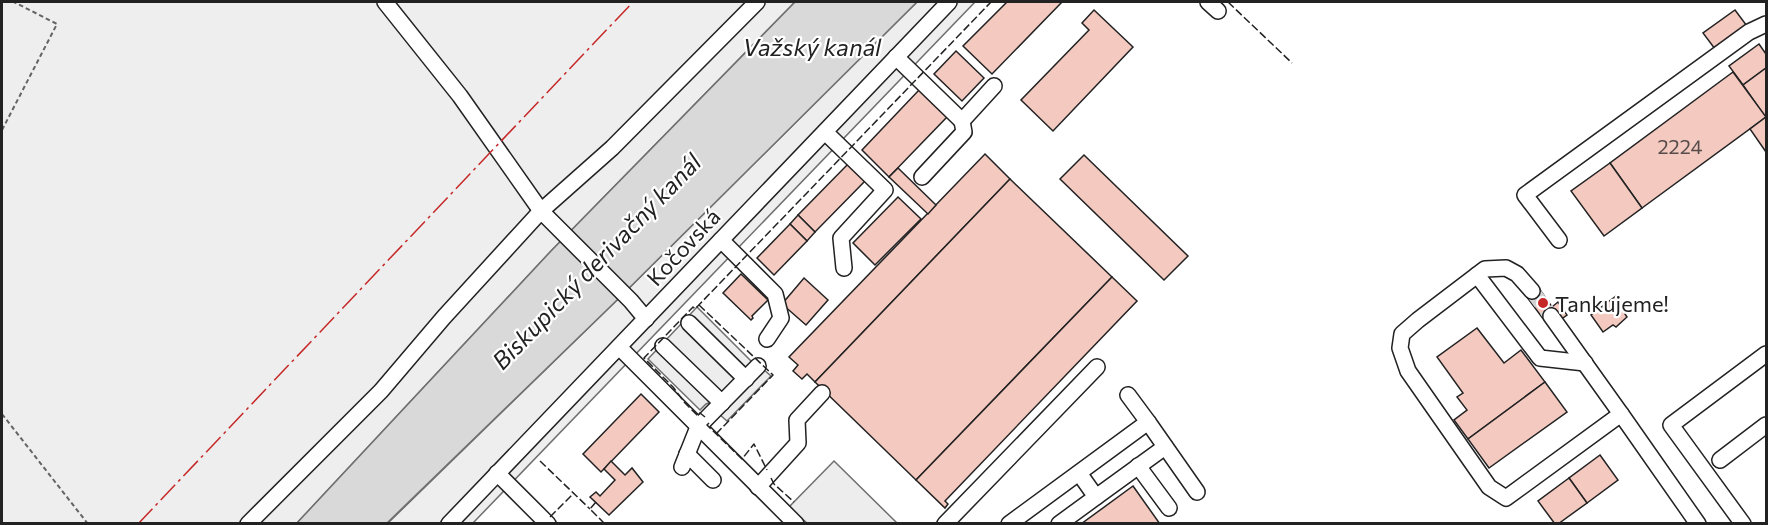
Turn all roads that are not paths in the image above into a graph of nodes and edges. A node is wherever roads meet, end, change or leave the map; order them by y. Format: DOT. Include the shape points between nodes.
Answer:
graph roads {
  1 [pos="386,2"];
  2 [pos="758,2"];
  3 [pos="950,2"];
  4 [pos="1767,24"];
  5 [pos="896,57"];
  6 [pos="994,86"];
  7 [pos="962,121"];
  8 [pos="825,132"];
  9 [pos="922,177"];
  10 [pos="540,211"];
  11 [pos="721,240"];
  12 [pos="1559,240"];
  13 [pos="844,268"];
  14 [pos="1477,275"];
  15 [pos="1532,291"];
  16 [pos="1551,316"];
  17 [pos="646,319"];
  18 [pos="689,323"];
  19 [pos="767,339"];
  20 [pos="663,346"];
  21 [pos="619,347"];
  22 [pos="1767,354"];
  23 [pos="1585,363"];
  24 [pos="758,366"];
  25 [pos="1097,368"];
  26 [pos="746,378"];
  27 [pos="822,393"];
  28 [pos="1128,395"];
  29 [pos="722,403"];
  30 [pos="1621,414"];
  31 [pos="1148,422"];
  32 [pos="1767,425"];
  33 [pos="698,427"];
  34 [pos="1165,447"];
  35 [pos="1720,460"];
  36 [pos="1138,466"];
  37 [pos="1079,473"];
  38 [pos="497,474"];
  39 [pos="713,480"];
  40 [pos="758,487"];
  41 [pos="1197,492"];
  42 [pos="1096,497"];
  43 [pos="1169,508"];
  44 [pos="248,524"];
  45 [pos="449,524"];
  46 [pos="548,524"];
  47 [pos="796,524"];
  48 [pos="945,524"];
  49 [pos="1009,524"];
  50 [pos="1059,524"];
  51 [pos="1698,524"];
  52 [pos="1743,524"];
  1 -- 10 [label="street" via="460,96"];
  2 -- 10 [label="street" via="612,148"];
  3 -- 5 [label="street, Kočovská"];
  4 -- 12 [label="street" via="1749,32 1525,195"];
  5 -- 7 [label="street"];
  5 -- 8 [label="street, Kočovská"];
  6 -- 7 [label="street"];
  7 -- 9 [label="street" via="964,132"];
  8 -- 11 [label="street, Kočovská"];
  8 -- 13 [label="street" via="885,190 841,238"];
  10 -- 17 [label="street" via="632,300"];
  10 -- 44 [label="street" via="381,391"];
  11 -- 17 [label="street, Kočovská"];
  11 -- 19 [label="street" via="775,294 780,318"];
  14 -- 15 [label="street" via="1485,268 1506,267"];
  14 -- 23 [label="street" via="1540,358"];
  14 -- 30 [label="street" via="1402,334 1400,348 1408,371 1489,487 1506,498"];
  16 -- 23 [label="street"];
  17 -- 21 [label="street, Kočovská"];
  18 -- 26 [label="street"];
  20 -- 29 [label="street"];
  21 -- 33 [label="street"];
  21 -- 38 [label="street, Kočovská"];
  22 -- 52 [label="street" via="1671,425"];
  23 -- 30 [label="street"];
  24 -- 26 [label="street"];
  25 -- 48 [label="street"];
  26 -- 29 [label="street"];
  27 -- 40 [label="street" via="796,420 798,443"];
  28 -- 31 [label="street"];
  29 -- 33 [label="street"];
  30 -- 51 [label="street"];
  31 -- 34 [label="street"];
  31 -- 37 [label="street"];
  32 -- 35 [label="street"];
  33 -- 39 [label="street" via="684,461"];
  33 -- 40 [label="street"];
  34 -- 36 [label="street"];
  34 -- 41 [label="street"];
  36 -- 42 [label="street"];
  36 -- 43 [label="street"];
  37 -- 42 [label="street"];
  37 -- 49 [label="street"];
  38 -- 45 [label="street, Kočovská"];
  38 -- 46 [label="street"];
  40 -- 47 [label="street"];
  42 -- 50 [label="street"];
}
